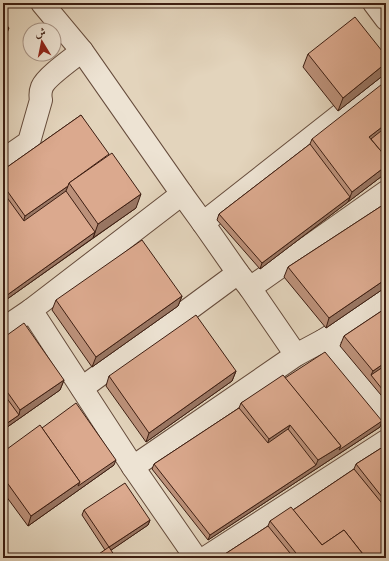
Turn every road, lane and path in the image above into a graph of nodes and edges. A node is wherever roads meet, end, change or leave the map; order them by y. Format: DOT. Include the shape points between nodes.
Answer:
graph roads {
  1 [pos="42,3"];
  2 [pos="374,3"];
  3 [pos="386,19"];
  4 [pos="82,51"];
  5 [pos="386,79"];
  6 [pos="3,160"];
  7 [pos="386,192"];
  8 [pos="182,194"];
  9 [pos="203,223"];
  10 [pos="244,280"];
  11 [pos="386,300"];
  12 [pos="31,310"];
  13 [pos="3,329"];
  14 [pos="324,340"];
  15 [pos="296,355"];
  16 [pos="82,388"];
  17 [pos="386,415"];
  18 [pos="386,441"];
  19 [pos="133,467"];
  20 [pos="196,558"];
  21 [pos="205,558"];
  1 -- 4 [label="street"];
  2 -- 3 [label="street"];
  4 -- 6 [label="street" via="44,83 28,142"];
  4 -- 8 [label="street"];
  5 -- 9 [label="street"];
  7 -- 10 [label="street"];
  8 -- 9 [label="street"];
  8 -- 12 [label="street"];
  9 -- 10 [label="street"];
  10 -- 15 [label="street"];
  10 -- 16 [label="street"];
  11 -- 14 [label="street"];
  12 -- 13 [label="street"];
  12 -- 16 [label="street"];
  14 -- 15 [label="street"];
  14 -- 17 [label="street"];
  15 -- 19 [label="street"];
  16 -- 19 [label="street"];
  18 -- 21 [label="street"];
  19 -- 20 [label="street"];
}
